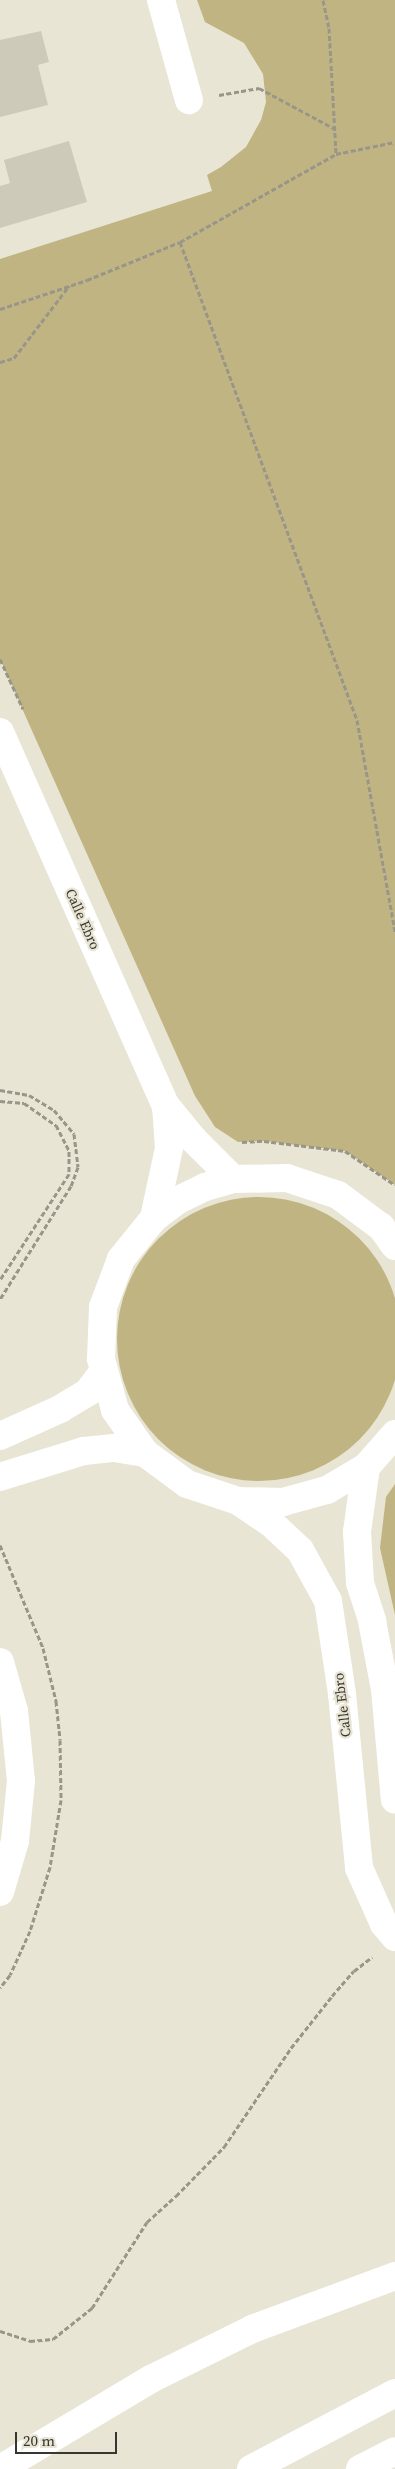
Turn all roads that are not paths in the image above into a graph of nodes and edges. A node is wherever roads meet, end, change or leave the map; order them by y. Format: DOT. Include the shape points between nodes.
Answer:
graph roads {
  1 [pos="161,0"];
  2 [pos="189,100"];
  3 [pos="0,732"];
  4 [pos="166,1106"];
  5 [pos="233,1179"];
  6 [pos="154,1218"];
  7 [pos="395,1246"];
  8 [pos="104,1371"];
  9 [pos="395,1434"];
  10 [pos="0,1436"];
  11 [pos="145,1453"];
  12 [pos="366,1467"];
  13 [pos="0,1477"];
  14 [pos="238,1501"];
  15 [pos="0,1662"];
  16 [pos="395,1800"];
  17 [pos="0,1892"];
  18 [pos="395,1937"];
  19 [pos="395,2276"];
  20 [pos="395,2393"];
  21 [pos="395,2451"];
  22 [pos="0,2468"];
  23 [pos="250,2469"];
  24 [pos="360,2469"];
  1 -- 2 [label="main road"];
  3 -- 4 [label="main road, Calle Ebro"];
  4 -- 5 [label="main road, Calle Ebro"];
  4 -- 6 [label="main road, Calle Ebro" via="169,1148"];
  5 -- 6 [label="main road" via="205,1187 178,1200"];
  5 -- 7 [label="main road" via="287,1178 338,1194 381,1227"];
  6 -- 8 [label="main road" via="121,1258 103,1307 101,1359"];
  8 -- 10 [label="main road" via="88,1392 60,1409"];
  8 -- 11 [label="main road" via="115,1410"];
  9 -- 12 [label="main road"];
  11 -- 13 [label="main road" via="114,1448 84,1451"];
  11 -- 14 [label="main road" via="187,1484"];
  12 -- 14 [label="main road" via="327,1490 283,1502"];
  12 -- 16 [label="main road" via="357,1532 360,1583 372,1621 385,1689"];
  14 -- 18 [label="main road, Calle Ebro" via="272,1524 300,1550 328,1601 342,1694 359,1868 384,1924"];
  15 -- 17 [label="main road" via="14,1711 21,1781 15,1841"];
  19 -- 22 [label="main road" via="252,2329 151,2379"];
  20 -- 23 [label="main road"];
  21 -- 24 [label="main road"];
}
